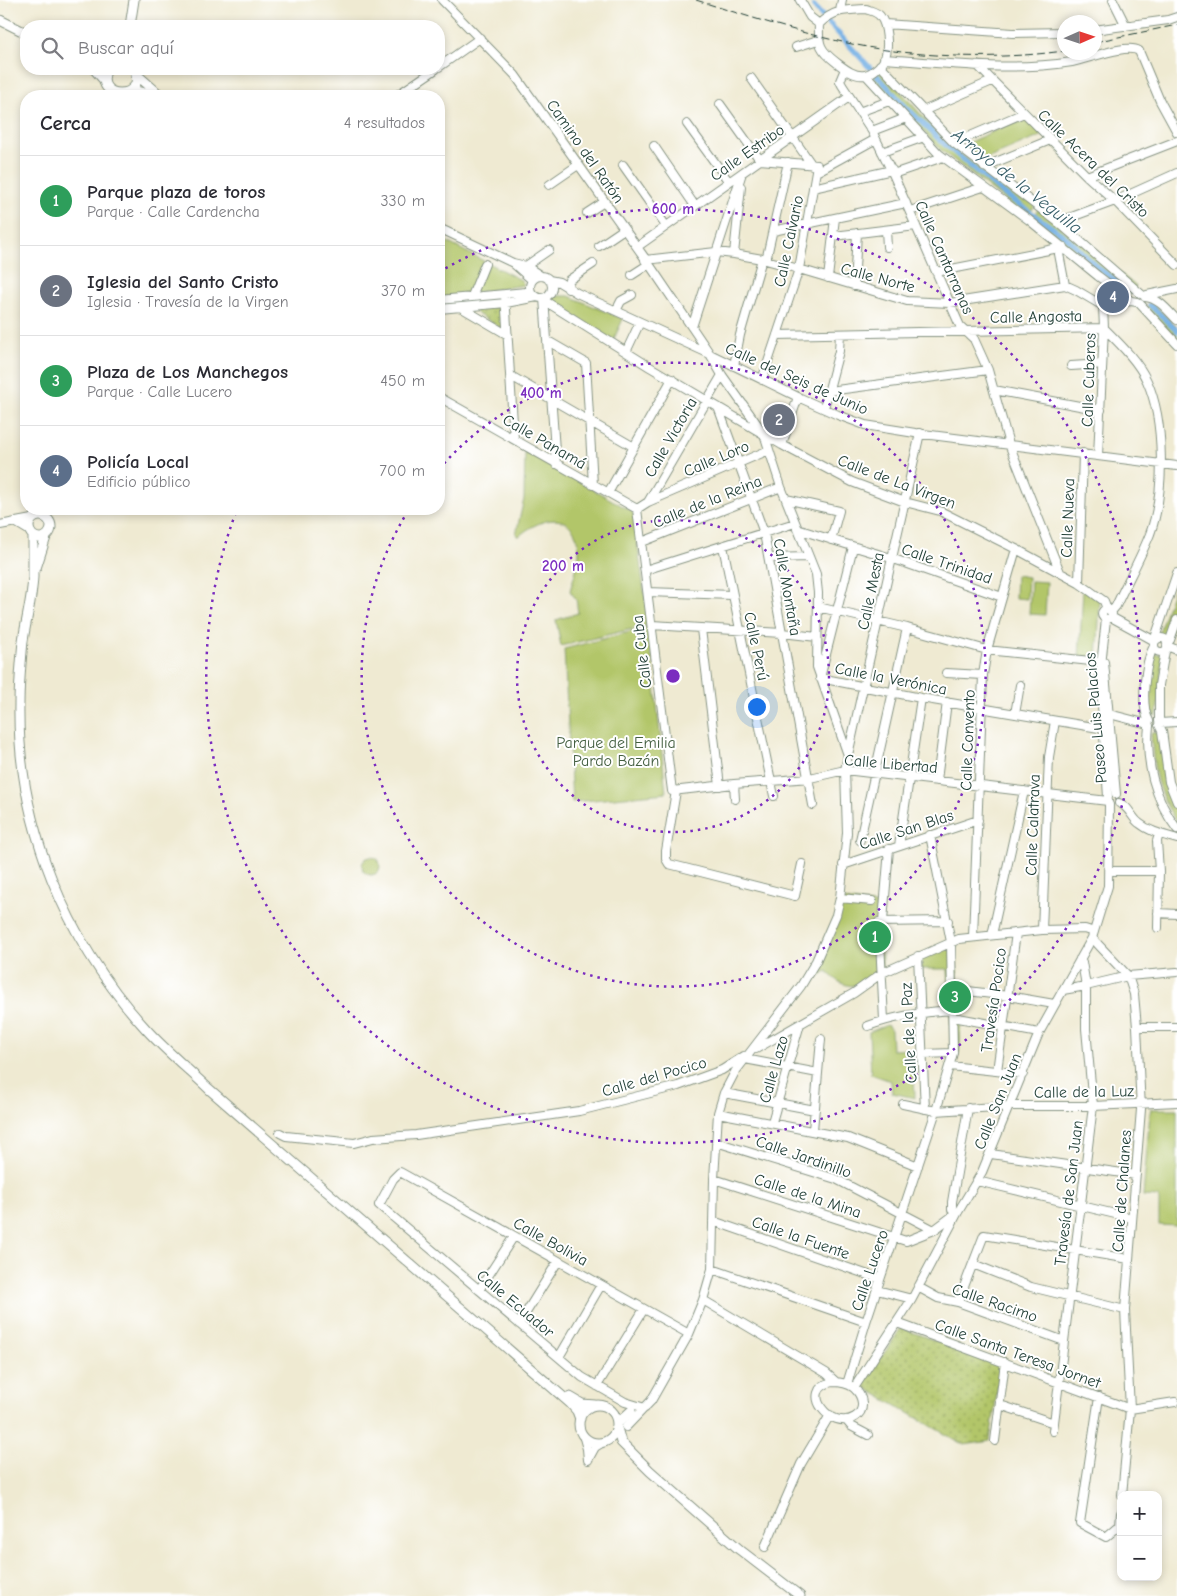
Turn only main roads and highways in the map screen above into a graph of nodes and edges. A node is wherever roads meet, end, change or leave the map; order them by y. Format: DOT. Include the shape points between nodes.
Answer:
graph roads {
  1 [pos="134,0"];
  2 [pos="0,20"];
  3 [pos="131,20"];
  4 [pos="20,29"];
  5 [pos="98,75"];
  6 [pos="107,75"];
  7 [pos="135,75"];
  8 [pos="138,75"];
  9 [pos="108,88"];
  10 [pos="130,90"];
  11 [pos="154,90"];
  12 [pos="36,515"];
  13 [pos="49,515"];
  14 [pos="49,519"];
  15 [pos="32,534"];
  16 [pos="46,537"];
  17 [pos="33,578"];
  18 [pos="488,1332"];
  19 [pos="595,1405"];
  20 [pos="614,1413"];
  21 [pos="580,1419"];
  22 [pos="620,1426"];
  23 [pos="602,1443"];
  24 [pos="650,1471"];
  25 [pos="800,1596"];
  1 -- 3 [label="main road"];
  2 -- 4 [label="main road"];
  5 -- 9 [label="main road"];
  6 -- 9 [label="main road"];
  7 -- 10 [label="main road" via="136,83"];
  8 -- 11 [label="main road"];
  12 -- 14 [label="main road"];
  12 -- 15 [label="main road" via="29,525"];
  13 -- 14 [label="main road"];
  14 -- 16 [label="main road" via="52,529"];
  15 -- 16 [label="main road"];
  15 -- 17 [label="main road"];
  16 -- 17 [label="main road"];
  17 -- 18 [label="main road" via="19,692 24,780 47,867 85,948 114,990 160,1043"];
  18 -- 19 [label="main road" via="576,1402"];
  18 -- 21 [label="main road" via="570,1403"];
  19 -- 20 [label="main road" via="605,1406"];
  19 -- 21 [label="main road" via="585,1410"];
  20 -- 22 [label="main road"];
  20 -- 22 [label="main road" via="631,1411"];
  21 -- 23 [label="main road" via="579,1429 584,1438"];
  22 -- 23 [label="main road"];
  22 -- 24 [label="main road" via="621,1442"];
  23 -- 24 [label="main road" via="616,1446"];
  24 -- 25 [label="main road" via="740,1550"];
}
